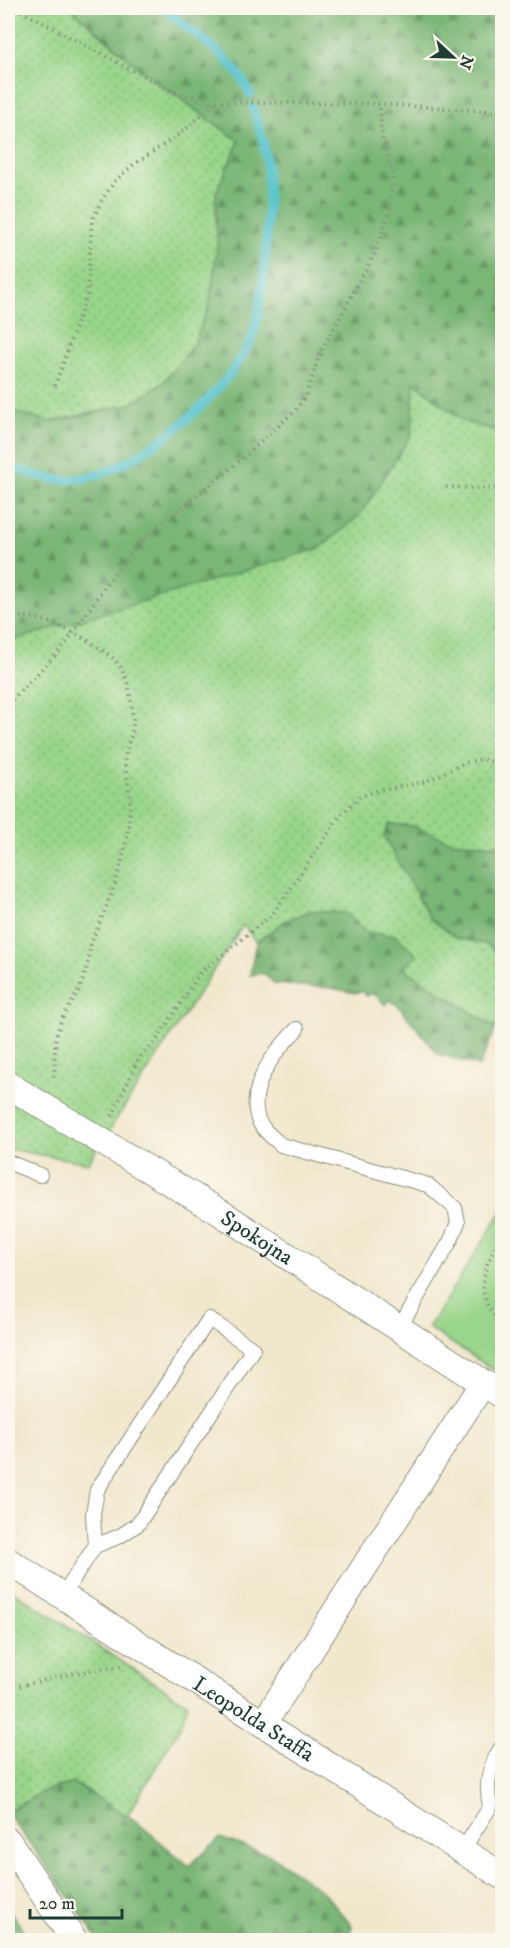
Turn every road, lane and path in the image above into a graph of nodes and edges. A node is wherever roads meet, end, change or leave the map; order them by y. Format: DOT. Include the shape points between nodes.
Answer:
graph roads {
  1 [pos="16,8"];
  2 [pos="217,102"];
  3 [pos="380,104"];
  4 [pos="502,112"];
  5 [pos="55,386"];
  6 [pos="446,487"];
  7 [pos="502,489"];
  8 [pos="8,616"];
  9 [pos="74,634"];
  10 [pos="8,704"];
  11 [pos="502,765"];
  12 [pos="297,1029"];
  13 [pos="8,1085"];
  14 [pos="46,1108"];
  15 [pos="96,1138"];
  16 [pos="8,1162"];
  17 [pos="40,1174"];
  18 [pos="502,1237"];
  19 [pos="502,1322"];
  20 [pos="398,1330"];
  21 [pos="493,1389"];
  22 [pos="95,1546"];
  23 [pos="8,1561"];
  24 [pos="63,1595"];
  25 [pos="124,1665"];
  26 [pos="8,1689"];
  27 [pos="263,1724"];
  28 [pos="502,1746"];
  29 [pos="496,1806"];
  30 [pos="8,1840"];
  31 [pos="462,1851"];
  32 [pos="502,1876"];
  33 [pos="74,1941"];
  1 -- 2 [label="path" via="171,91"];
  2 -- 3 [label="path"];
  2 -- 5 [label="path" via="184,131 124,173 100,203 92,221 87,294"];
  3 -- 4 [label="path"];
  3 -- 9 [label="path" via="381,140 393,173 389,214 375,253 320,353 306,395 296,410 240,461 146,536 107,583"];
  6 -- 7 [label="path"];
  8 -- 9 [label="path" via="36,618"];
  9 -- 10 [label="path"];
  9 -- 14 [label="path" via="112,657 122,669 129,690 132,734 125,760 129,829 124,856 91,943 77,995 56,1034 57,1061"];
  11 -- 15 [label="path" via="482,759 449,768 425,782 359,797 340,816 272,915 200,973 156,1041 139,1058 113,1116"];
  12 -- 20 [label="lane" via="276,1050 258,1092 257,1116 267,1133 281,1145 428,1185 455,1208 458,1222 451,1240"];
  13 -- 14 [label="street, Spokojna"];
  14 -- 15 [label="street, Spokojna"];
  15 -- 20 [label="street, Spokojna" via="322,1277"];
  16 -- 17 [label="lane"];
  18 -- 19 [label="path" via="493,1248 484,1280 487,1305"];
  20 -- 21 [label="street, Spokojna"];
  21 -- 27 [label="street"];
  22 -- 22 [label="lane" via="138,1524 253,1349 209,1319 97,1490 93,1514"];
  22 -- 24 [label="lane"];
  23 -- 24 [label="street, Leopolda Staffa"];
  24 -- 27 [label="street, Leopolda Staffa"];
  25 -- 26 [label="path"];
  27 -- 31 [label="street, Leopolda Staffa"];
  28 -- 29 [label="lane" via="490,1766 487,1790"];
  29 -- 31 [label="lane"];
  30 -- 33 [label="street"];
  31 -- 32 [label="street, Leopolda Staffa"];
}
